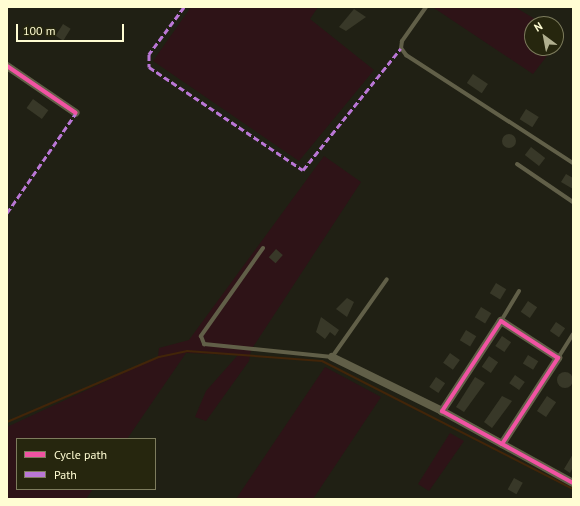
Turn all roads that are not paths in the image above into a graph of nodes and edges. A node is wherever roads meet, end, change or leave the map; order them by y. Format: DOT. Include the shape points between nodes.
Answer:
graph roads {
  1 [pos="426,7"];
  2 [pos="7,66"];
  3 [pos="76,113"];
  4 [pos="573,163"];
  5 [pos="517,164"];
  6 [pos="573,202"];
  7 [pos="263,248"];
  8 [pos="387,279"];
  9 [pos="519,291"];
  10 [pos="500,321"];
  11 [pos="573,334"];
  12 [pos="332,356"];
  13 [pos="558,358"];
  14 [pos="442,411"];
  15 [pos="502,444"];
  16 [pos="573,482"];
  1 -- 4 [label="lane" via="402,41 401,48 406,55"];
  2 -- 3 [label="street"];
  5 -- 6 [label="lane"];
  7 -- 12 [label="lane" via="201,340 210,346"];
  8 -- 12 [label="lane"];
  9 -- 10 [label="lane"];
  10 -- 13 [label="street"];
  10 -- 14 [label="street"];
  11 -- 13 [label="lane"];
  12 -- 14 [label="street"];
  13 -- 15 [label="street"];
  14 -- 15 [label="street"];
  15 -- 16 [label="street"];
}
